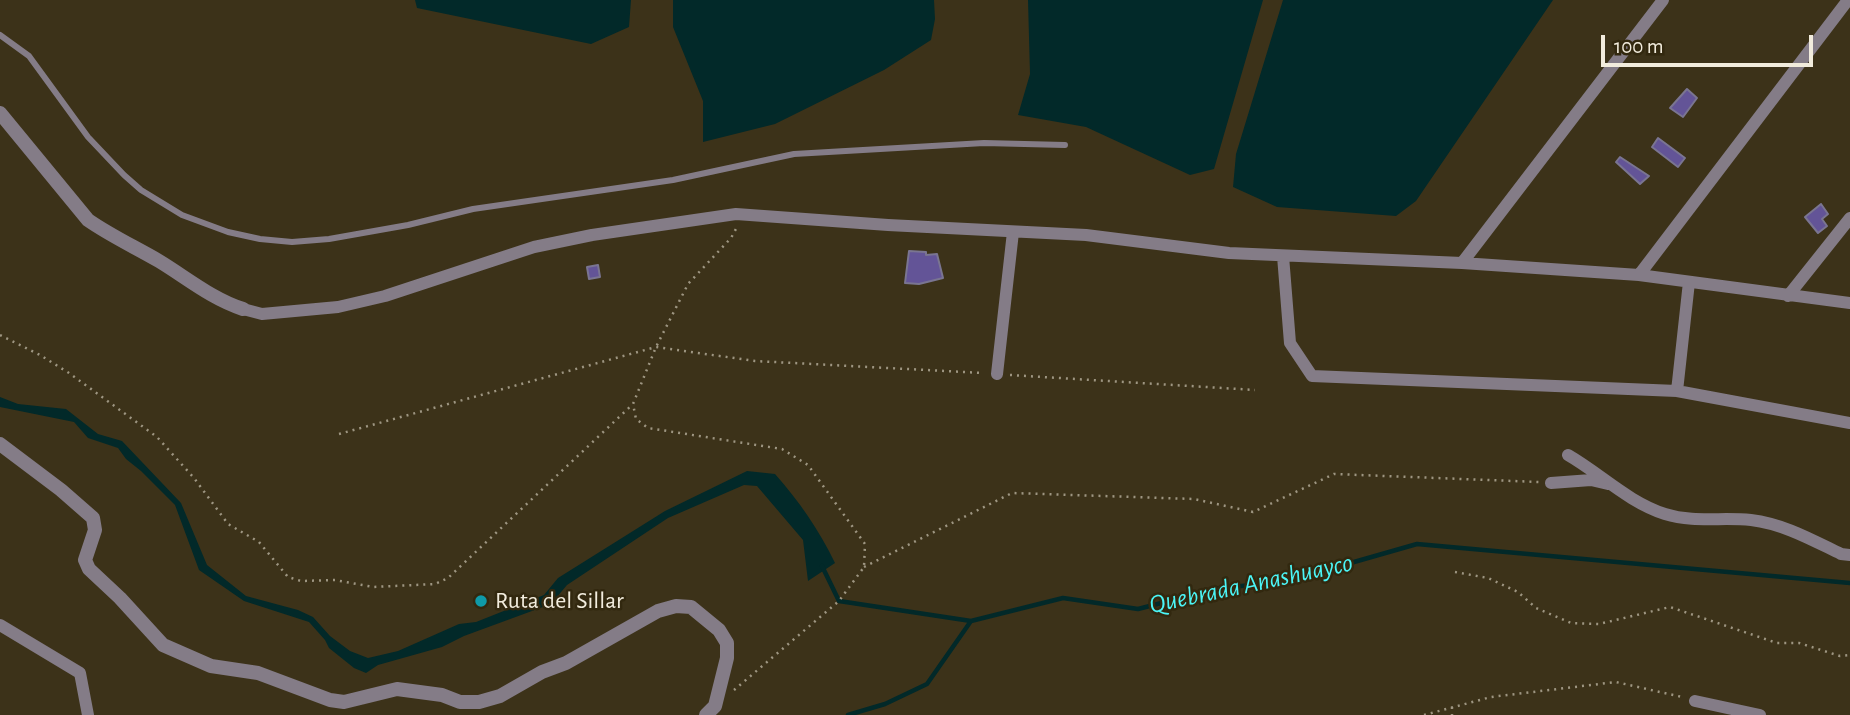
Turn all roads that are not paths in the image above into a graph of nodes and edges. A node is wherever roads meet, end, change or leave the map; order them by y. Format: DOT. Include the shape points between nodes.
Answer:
graph roads {
  1 [pos="1663,0"];
  2 [pos="1848,0"];
  3 [pos="0,35"];
  4 [pos="0,113"];
  5 [pos="1065,145"];
  6 [pos="1850,218"];
  7 [pos="1013,232"];
  8 [pos="1283,256"];
  9 [pos="1462,263"];
  10 [pos="1639,275"];
  11 [pos="1689,282"];
  12 [pos="1788,296"];
  13 [pos="1850,303"];
  14 [pos="243,309"];
  15 [pos="997,374"];
  16 [pos="1677,391"];
  17 [pos="1850,423"];
  18 [pos="0,444"];
  19 [pos="1569,455"];
  20 [pos="1551,483"];
  21 [pos="1612,485"];
  22 [pos="1850,555"];
  23 [pos="0,625"];
  24 [pos="1695,701"];
  25 [pos="711,710"];
  26 [pos="88,715"];
  27 [pos="1760,715"];
  1 -- 9 [label="street"];
  2 -- 10 [label="street"];
  3 -- 5 [label="lane" via="29,56 88,137 141,190 182,215 260,239 329,239 473,209 673,180 794,153 984,143"];
  4 -- 14 [label="street" via="89,220 216,298"];
  6 -- 12 [label="street"];
  7 -- 8 [label="street"];
  7 -- 14 [label="street" via="736,214 534,247 338,307 262,314"];
  7 -- 15 [label="street"];
  8 -- 9 [label="street"];
  8 -- 16 [label="street" via="1290,343 1312,376"];
  9 -- 10 [label="street"];
  10 -- 11 [label="street"];
  11 -- 12 [label="street"];
  11 -- 16 [label="street"];
  12 -- 13 [label="street"];
  16 -- 17 [label="street"];
  18 -- 25 [label="street" via="93,517 95,530 85,559 89,569 163,645 211,666 258,673 344,702 397,689 479,702 566,663 658,611 691,607 719,630 727,643"];
  19 -- 21 [label="street"];
  20 -- 21 [label="street" via="1591,480"];
  21 -- 22 [label="street" via="1636,502 1690,521 1751,520 1784,526"];
  23 -- 26 [label="street" via="80,673"];
  24 -- 27 [label="street"];
}
